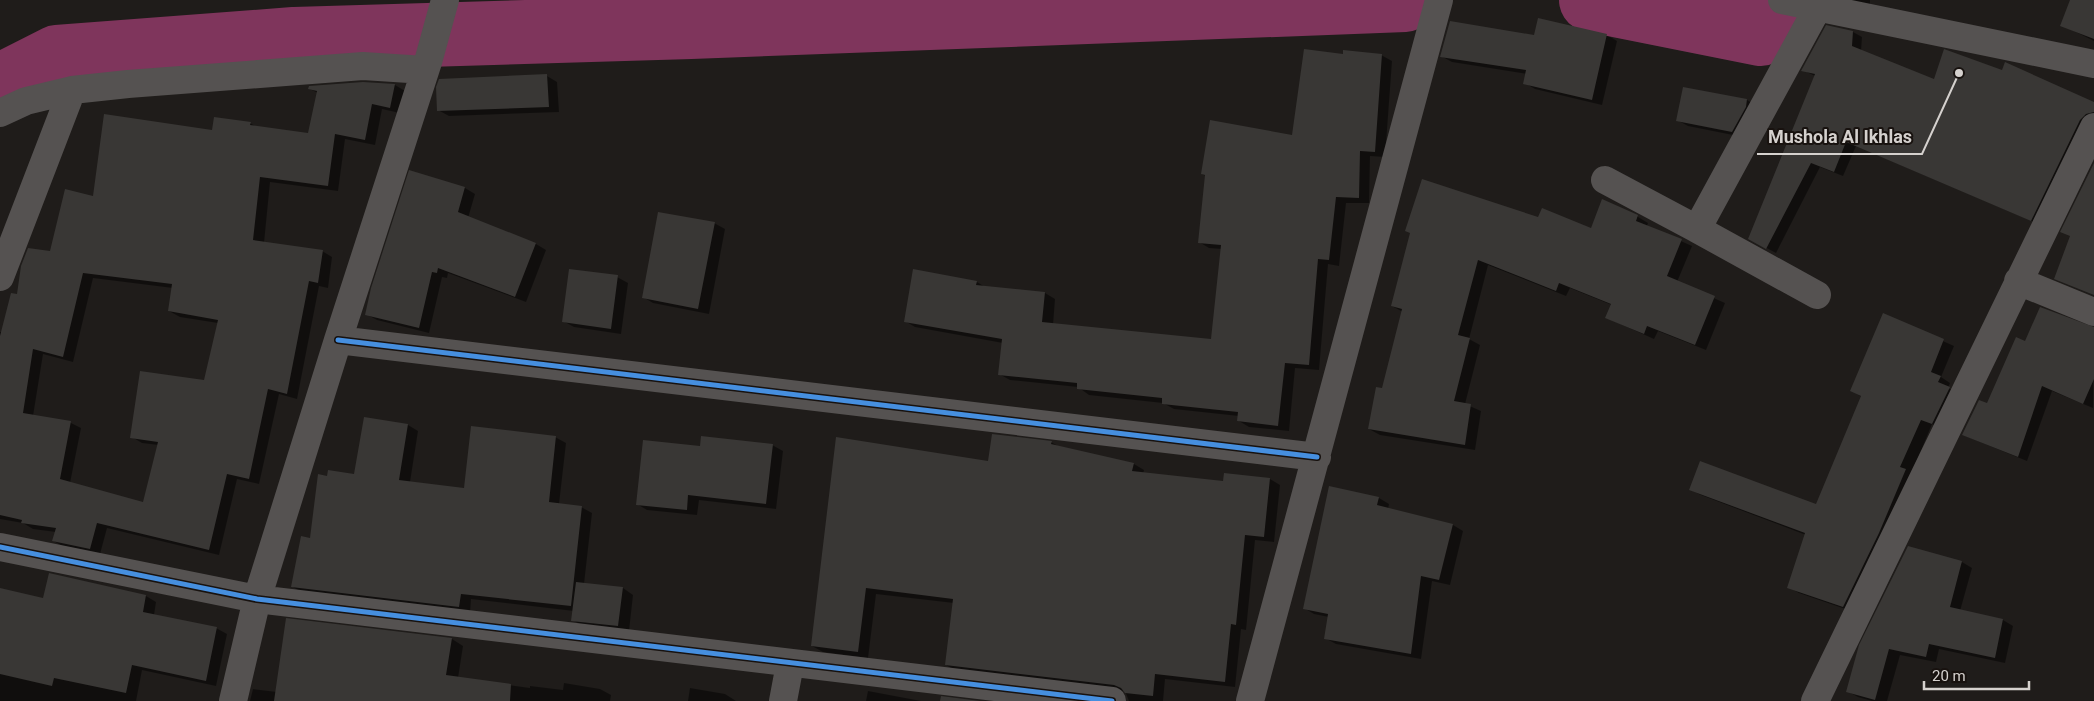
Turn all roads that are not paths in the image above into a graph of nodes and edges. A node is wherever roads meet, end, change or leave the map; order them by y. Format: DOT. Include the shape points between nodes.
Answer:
graph roads {
  1 [pos="445,0"];
  2 [pos="1438,4"];
  3 [pos="1801,5"];
  4 [pos="2094,64"];
  5 [pos="427,66"];
  6 [pos="72,90"];
  7 [pos="0,113"];
  8 [pos="2094,127"];
  9 [pos="1605,180"];
  10 [pos="1697,229"];
  11 [pos="0,277"];
  12 [pos="2018,281"];
  13 [pos="1818,295"];
  14 [pos="2094,312"];
  15 [pos="338,340"];
  16 [pos="1316,457"];
  17 [pos="0,547"];
  18 [pos="257,599"];
  19 [pos="790,664"];
  20 [pos="233,701"];
  21 [pos="783,701"];
  22 [pos="1112,701"];
  23 [pos="1250,701"];
  24 [pos="1815,701"];
  1 -- 5 [label="street"];
  2 -- 16 [label="street"];
  3 -- 4 [label="street"];
  3 -- 10 [label="street"];
  5 -- 6 [label="street" via="363,66"];
  5 -- 15 [label="street"];
  6 -- 7 [label="street" via="26,101"];
  6 -- 11 [label="street"];
  8 -- 12 [label="street"];
  9 -- 10 [label="street"];
  10 -- 13 [label="street"];
  12 -- 14 [label="street"];
  12 -- 24 [label="street"];
  15 -- 16 [label="street"];
  15 -- 18 [label="street"];
  16 -- 23 [label="street"];
  17 -- 18 [label="street"];
  18 -- 19 [label="street"];
  18 -- 20 [label="street"];
  19 -- 21 [label="street"];
  19 -- 22 [label="street"];
}
